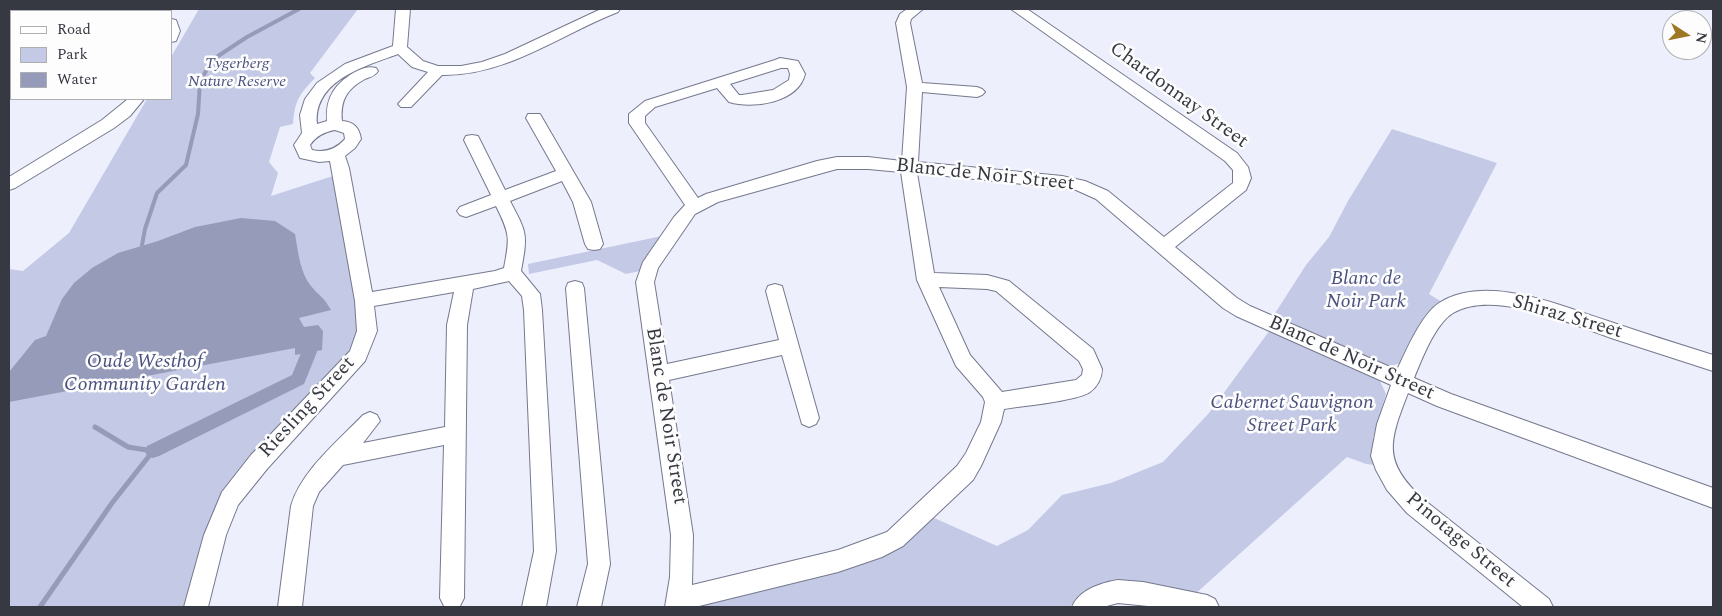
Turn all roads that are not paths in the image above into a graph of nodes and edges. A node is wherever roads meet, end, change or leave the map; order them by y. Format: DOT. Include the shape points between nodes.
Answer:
graph roads {
  1 [pos="403,9"];
  2 [pos="613,9"];
  3 [pos="916,9"];
  4 [pos="1018,9"];
  5 [pos="403,52"];
  6 [pos="439,70"];
  7 [pos="721,82"];
  8 [pos="915,87"];
  9 [pos="977,92"];
  10 [pos="135,100"];
  11 [pos="406,104"];
  12 [pos="534,118"];
  13 [pos="335,125"];
  14 [pos="310,134"];
  15 [pos="472,140"];
  16 [pos="339,161"];
  17 [pos="910,167"];
  18 [pos="566,173"];
  19 [pos="9,184"];
  20 [pos="501,198"];
  21 [pos="695,206"];
  22 [pos="466,211"];
  23 [pos="594,244"];
  24 [pos="1163,247"];
  25 [pos="512,272"];
  26 [pos="926,280"];
  27 [pos="464,284"];
  28 [pos="575,288"];
  29 [pos="775,292"];
  30 [pos="364,301"];
  31 [pos="790,346"];
  32 [pos="1713,363"];
  33 [pos="658,374"];
  34 [pos="1402,382"];
  35 [pos="995,402"];
  36 [pos="809,418"];
  37 [pos="370,421"];
  38 [pos="455,434"];
  39 [pos="337,458"];
  40 [pos="1713,498"];
  41 [pos="452,598"];
  42 [pos="678,604"];
  43 [pos="196,607"];
  44 [pos="290,607"];
  45 [pos="534,607"];
  46 [pos="589,607"];
  47 [pos="1084,607"];
  48 [pos="1207,607"];
  49 [pos="1541,607"];
  1 -- 5 [label="street"];
  2 -- 6 [label="street" via="502,62 464,70"];
  3 -- 8 [label="street" via="905,17 903,23"];
  4 -- 24 [label="street, Chardonnay Street" via="1240,166 1243,176 1240,186"];
  5 -- 6 [label="street" via="418,64"];
  5 -- 13 [label="street" via="344,87 333,105"];
  5 -- 14 [label="street" via="337,74 321,87 310,107 307,122"];
  6 -- 11 [label="street"];
  7 -- 21 [label="street" via="650,104 637,114 637,123"];
  8 -- 9 [label="street"];
  8 -- 17 [label="street"];
  10 -- 19 [label="street" via="108,124"];
  12 -- 18 [label="street"];
  13 -- 14 [label="street"];
  13 -- 16 [label="street" via="346,126 353,135"];
  14 -- 16 [label="street" via="302,145 306,154"];
  15 -- 20 [label="street"];
  16 -- 30 [label="street, Riesling Street"];
  17 -- 21 [label="street, Blanc de Noir Street" via="858,162 827,165 712,198"];
  17 -- 24 [label="street, Blanc de Noir Street" via="1079,185 1102,195"];
  17 -- 26 [label="street"];
  18 -- 20 [label="street"];
  18 -- 23 [label="street" via="582,202"];
  20 -- 22 [label="street"];
  20 -- 25 [label="street" via="517,232"];
  21 -- 33 [label="street, Blanc de Noir Street" via="680,221 646,275"];
  24 -- 34 [label="street, Blanc de Noir Street" via="1243,311"];
  25 -- 27 [label="street"];
  25 -- 45 [label="street" via="531,294 533,310 545,551"];
  26 -- 35 [label="street" via="963,360 987,387"];
  26 -- 35 [label="street" via="987,282 1002,286 1086,355 1092,364 1090,380 1080,388"];
  27 -- 30 [label="street"];
  27 -- 38 [label="street" via="457,325"];
  28 -- 46 [label="street" via="600,564"];
  29 -- 31 [label="street"];
  30 -- 43 [label="street, Riesling Street" via="367,331 358,355 259,462 230,499 215,535"];
  31 -- 33 [label="street"];
  31 -- 36 [label="street"];
  32 -- 34 [label="street, Shiraz Street" via="1534,305 1504,299 1476,299 1454,305 1437,315"];
  33 -- 42 [label="street, Blanc de Noir Street" via="682,534"];
  34 -- 40 [label="street, Blanc de Noir Street" via="1487,417"];
  34 -- 49 [label="street, Pinotage Street" via="1382,436 1382,457 1391,478 1415,506"];
  35 -- 42 [label="street" via="991,422 965,473 895,539 838,561"];
  37 -- 39 [label="street"];
  38 -- 39 [label="street"];
  38 -- 41 [label="street"];
  39 -- 44 [label="street" via="311,485 303,500"];
  47 -- 48 [label="street" via="1106,593 1118,591"];
}
